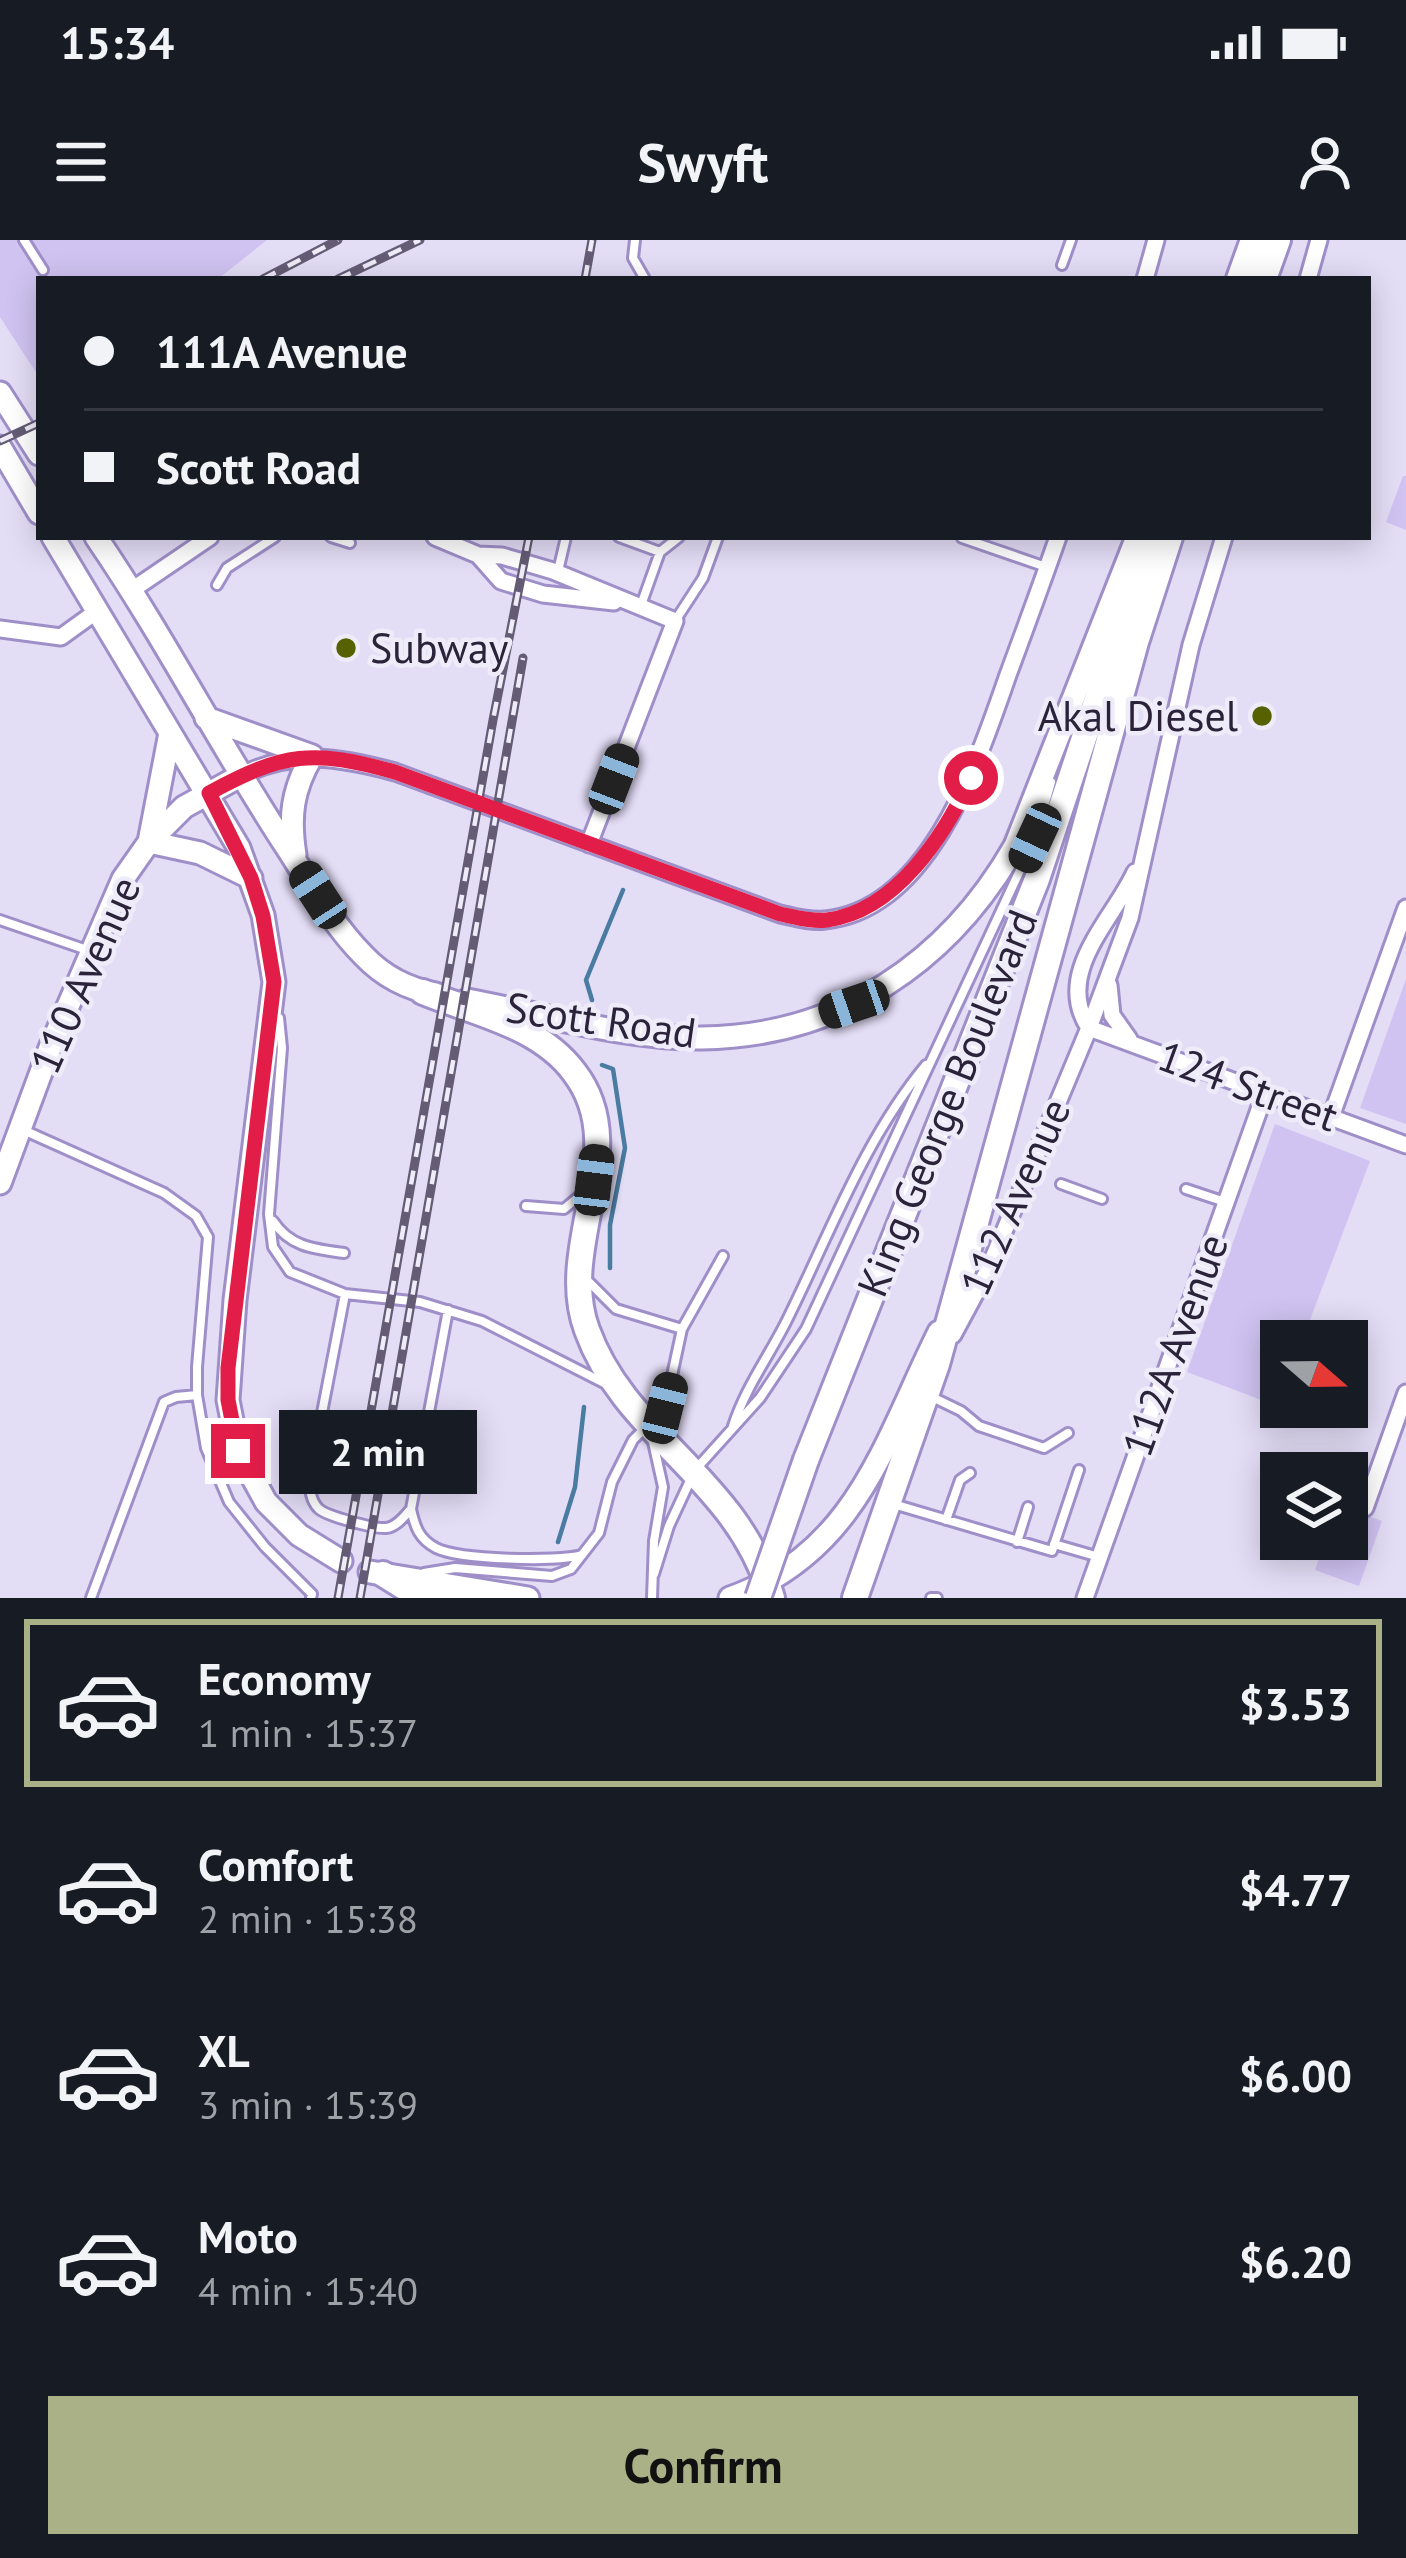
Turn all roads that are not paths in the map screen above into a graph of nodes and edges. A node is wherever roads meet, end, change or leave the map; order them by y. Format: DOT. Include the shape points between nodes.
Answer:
graph roads {
  1 [pos="24,240"];
  2 [pos="635,240"];
  3 [pos="1070,240"];
  4 [pos="1156,240"];
  5 [pos="1265,242"];
  6 [pos="1318,244"];
  7 [pos="1062,265"];
  8 [pos="43,270"];
  9 [pos="643,276"];
  10 [pos="1145,276"];
  11 [pos="1240,276"];
  12 [pos="1264,276"];
  13 [pos="1309,276"];
  14 [pos="0,392"];
  15 [pos="0,447"];
  16 [pos="36,449"];
  17 [pos="36,508"];
  18 [pos="55,540"];
  19 [pos="98,540"];
  20 [pos="206,540"];
  21 [pos="270,540"];
  22 [pos="340,540"];
  23 [pos="442,540"];
  24 [pos="565,540"];
  25 [pos="627,540"];
  26 [pos="676,540"];
  27 [pos="717,540"];
  28 [pos="968,540"];
  29 [pos="1057,540"];
  30 [pos="1136,540"];
  31 [pos="1150,540"];
  32 [pos="1169,540"];
  33 [pos="1223,540"];
  34 [pos="350,543"];
  35 [pos="660,552"];
  36 [pos="478,555"];
  37 [pos="1047,568"];
  38 [pos="558,573"];
  39 [pos="217,585"];
  40 [pos="132,590"];
  41 [pos="638,606"];
  42 [pos="97,611"];
  43 [pos="675,621"];
  44 [pos="0,629"];
  45 [pos="1078,688"];
  46 [pos="206,718"];
  47 [pos="170,733"];
  48 [pos="312,756"];
  49 [pos="240,776"];
  50 [pos="209,793"];
  51 [pos="149,842"];
  52 [pos="589,844"];
  53 [pos="1146,847"];
  54 [pos="296,862"];
  55 [pos="251,878"];
  56 [pos="1406,908"];
  57 [pos="0,920"];
  58 [pos="92,952"];
  59 [pos="1111,970"];
  60 [pos="274,982"];
  61 [pos="423,992"];
  62 [pos="1089,1028"];
  63 [pos="1144,1048"];
  64 [pos="934,1054"];
  65 [pos="1265,1093"];
  66 [pos="1331,1117"];
  67 [pos="10,1125"];
  68 [pos="1406,1145"];
  69 [pos="594,1180"];
  70 [pos="0,1183"];
  71 [pos="1061,1184"];
  72 [pos="1186,1189"];
  73 [pos="1102,1199"];
  74 [pos="1226,1203"];
  75 [pos="526,1206"];
  76 [pos="269,1214"];
  77 [pos="344,1253"];
  78 [pos="723,1256"];
  79 [pos="578,1264"];
  80 [pos="345,1294"];
  81 [pos="953,1304"];
  82 [pos="448,1310"];
  83 [pos="682,1329"];
  84 [pos="937,1364"];
  85 [pos="1406,1393"];
  86 [pos="927,1394"];
  87 [pos="197,1395"];
  88 [pos="624,1399"];
  89 [pos="648,1424"];
  90 [pos="732,1428"];
  91 [pos="1068,1433"];
  92 [pos="1079,1470"];
  93 [pos="695,1471"];
  94 [pos="970,1472"];
  95 [pos="1368,1497"];
  96 [pos="889,1502"];
  97 [pos="1028,1507"];
  98 [pos="411,1509"];
  99 [pos="946,1520"];
  100 [pos="1017,1542"];
  101 [pos="1054,1544"];
  102 [pos="585,1554"];
  103 [pos="1100,1557"];
  104 [pos="340,1561"];
  105 [pos="384,1574"];
  106 [pos="654,1574"];
  107 [pos="766,1593"];
  108 [pos="312,1596"];
  109 [pos="92,1598"];
  110 [pos="454,1598"];
  111 [pos="528,1598"];
  112 [pos="652,1598"];
  113 [pos="730,1598"];
  114 [pos="856,1598"];
  115 [pos="1085,1598"];
  1 -- 8 [label="lane"];
  2 -- 9 [label="lane"];
  3 -- 7 [label="lane"];
  4 -- 10 [label="street"];
  5 -- 11 [label="main road"];
  5 -- 12 [label="main road"];
  6 -- 13 [label="street"];
  14 -- 16 [label="main road"];
  15 -- 17 [label="main road"];
  18 -- 42 [label="main road"];
  19 -- 40 [label="main road, Scott Road"];
  20 -- 40 [label="street"];
  21 -- 39 [label="lane" via="227,568"];
  22 -- 34 [label="lane"];
  23 -- 36 [label="street"];
  24 -- 38 [label="lane"];
  25 -- 35 [label="lane"];
  26 -- 35 [label="lane"];
  27 -- 43 [label="lane"];
  28 -- 37 [label="lane"];
  29 -- 37 [label="street"];
  30 -- 45 [label="main road, Scott Road"];
  31 -- 107 [label="main road, King George Boulevard, bridge" via="1037,879 806,1460"];
  32 -- 81 [label="main road, King George Boulevard"];
  33 -- 53 [label="street, 112 Avenue"];
  35 -- 41 [label="lane"];
  36 -- 38 [label="street"];
  36 -- 41 [label="street" via="501,581"];
  37 -- 52 [label="street" via="948,824 896,886 865,908 825,920 780,914"];
  38 -- 41 [label="street"];
  40 -- 46 [label="main road, Scott Road"];
  41 -- 43 [label="street"];
  42 -- 44 [label="street" via="61,637"];
  42 -- 47 [label="main road"];
  43 -- 52 [label="street"];
  45 -- 61 [label="main road, Scott Road" via="1036,800 992,886 938,947 854,1004 771,1032 701,1038 602,1028"];
  45 -- 64 [label="lane" via="1035,838"];
  46 -- 48 [label="main road"];
  46 -- 49 [label="main road, Scott Road"];
  47 -- 50 [label="main road"];
  47 -- 51 [label="main road"];
  48 -- 49 [label="street"];
  48 -- 52 [label="street" via="395,772"];
  48 -- 54 [label="main road" via="293,793"];
  49 -- 50 [label="main road, 110 Avenue"];
  49 -- 54 [label="main road, Scott Road"];
  50 -- 51 [label="main road, 110 Avenue"];
  50 -- 55 [label="main road"];
  51 -- 55 [label="main road" via="200,853"];
  51 -- 58 [label="main road, 110 Avenue" via="123,879"];
  53 -- 59 [label="street, 112 Avenue"];
  53 -- 62 [label="street, 112 Avenue" via="1079,974"];
  54 -- 61 [label="main road, Scott Road" via="364,956"];
  55 -- 60 [label="main road"];
  56 -- 66 [label="street"];
  57 -- 58 [label="lane"];
  58 -- 67 [label="main road, 110 Avenue"];
  59 -- 62 [label="street, 112 Avenue"];
  59 -- 63 [label="street" via="1112,1015"];
  60 -- 76 [label="lane" via="282,1048"];
  60 -- 104 [label="main road" via="228,1400 238,1451 266,1502"];
  61 -- 69 [label="main road" via="521,1028 574,1071 596,1122"];
  62 -- 63 [label="street, 124 Street"];
  62 -- 84 [label="street, 112 Avenue" via="988,1270"];
  63 -- 65 [label="street, 124 Street"];
  64 -- 90 [label="lane" via="895,1102"];
  64 -- 90 [label="lane" via="806,1329"];
  65 -- 66 [label="street, 124 Street"];
  65 -- 74 [label="street, 112A Avenue"];
  66 -- 68 [label="street, 124 Street"];
  67 -- 70 [label="main road, 110 Avenue"];
  67 -- 87 [label="lane" via="164,1192 196,1216 208,1238"];
  69 -- 75 [label="lane" via="564,1209"];
  69 -- 79 [label="main road"];
  71 -- 73 [label="lane"];
  72 -- 74 [label="lane"];
  74 -- 103 [label="street, 112A Avenue"];
  76 -- 77 [label="lane" via="298,1244"];
  76 -- 80 [label="lane" via="273,1247 290,1272"];
  78 -- 83 [label="lane"];
  79 -- 83 [label="lane" via="616,1309"];
  79 -- 88 [label="main road" via="586,1328"];
  80 -- 82 [label="lane"];
  80 -- 98 [label="lane" via="310,1495 330,1515 386,1528"];
  81 -- 84 [label="main road, King George Boulevard"];
  81 -- 107 [label="main road" via="850,1510"];
  82 -- 88 [label="lane" via="583,1370"];
  82 -- 98 [label="lane"];
  83 -- 89 [label="lane" via="665,1408"];
  84 -- 86 [label="main road, King George Boulevard"];
  85 -- 95 [label="street"];
  86 -- 91 [label="lane" via="979,1426 1044,1448"];
  86 -- 96 [label="main road, King George Boulevard"];
  87 -- 108 [label="lane" via="206,1448 229,1502"];
  87 -- 109 [label="lane" via="164,1402"];
  88 -- 89 [label="main road"];
  89 -- 93 [label="main road"];
  89 -- 102 [label="lane" via="622,1462"];
  89 -- 106 [label="lane" via="663,1487"];
  90 -- 93 [label="lane"];
  92 -- 101 [label="lane"];
  93 -- 106 [label="lane"];
  93 -- 107 [label="main road" via="746,1535"];
  94 -- 99 [label="lane"];
  96 -- 99 [label="lane"];
  96 -- 114 [label="main road, King George Boulevard"];
  97 -- 100 [label="lane"];
  98 -- 102 [label="lane" via="416,1532 453,1553 563,1560"];
  99 -- 100 [label="lane"];
  100 -- 101 [label="lane" via="1052,1551"];
  101 -- 103 [label="lane"];
  102 -- 105 [label="lane" via="552,1576 455,1568"];
  103 -- 115 [label="street, 112A Avenue"];
  105 -- 110 [label="main road"];
  105 -- 111 [label="main road"];
  106 -- 112 [label="lane"];
  107 -- 113 [label="main road"];
}
